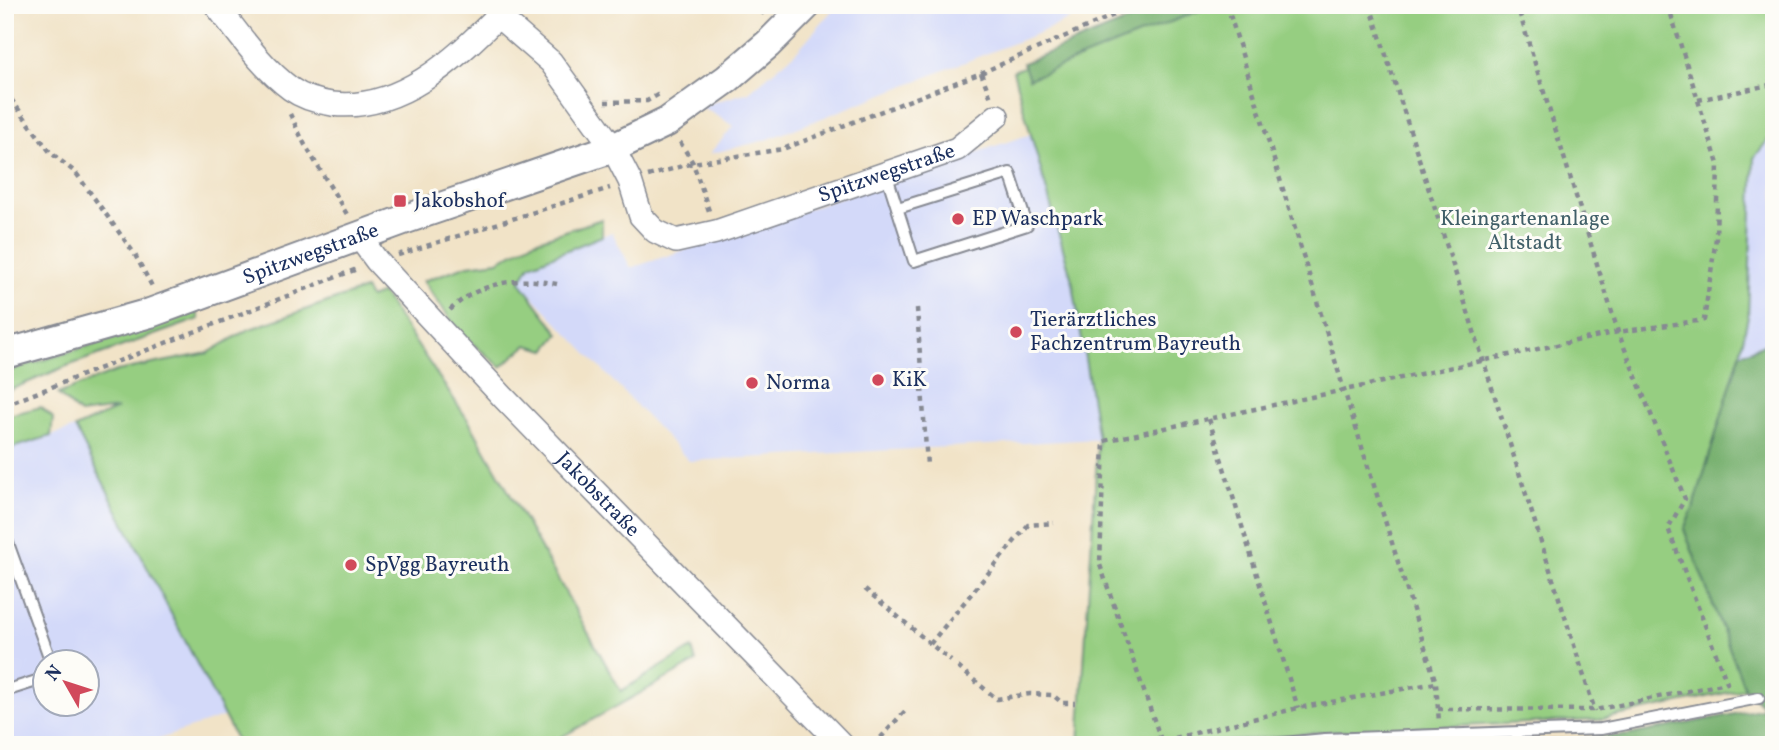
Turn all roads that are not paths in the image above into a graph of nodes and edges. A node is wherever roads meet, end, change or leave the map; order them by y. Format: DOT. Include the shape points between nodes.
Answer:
graph roads {
  1 [pos="216,5"];
  2 [pos="807,5"];
  3 [pos="496,11"];
  4 [pos="997,116"];
  5 [pos="614,148"];
  6 [pos="886,173"];
  7 [pos="898,208"];
  8 [pos="360,238"];
  9 [pos="5,354"];
  10 [pos="5,535"];
  11 [pos="46,648"];
  12 [pos="32,682"];
  13 [pos="5,691"];
  14 [pos="1759,698"];
  15 [pos="842,745"];
  16 [pos="1263,745"];
  1 -- 3 [label="street" via="272,74 295,92 346,105 370,103 429,76 464,49"];
  2 -- 5 [label="street, Spitzwegstraße" via="727,79 667,121"];
  3 -- 5 [label="street" via="551,62"];
  4 -- 6 [label="street, Spitzwegstraße" via="957,149"];
  5 -- 6 [label="street, Spitzwegstraße" via="641,216 655,231 676,241 716,232"];
  5 -- 8 [label="street, Spitzwegstraße"];
  6 -- 7 [label="lane"];
  7 -- 7 [label="lane" via="1010,173 1027,225 914,261"];
  8 -- 9 [label="street, Spitzwegstraße" via="164,308"];
  8 -- 15 [label="street, Jakobstraße" via="531,426"];
  10 -- 11 [label="lane"];
  12 -- 13 [label="lane"];
  14 -- 16 [label="lane" via="1601,729"];
}
